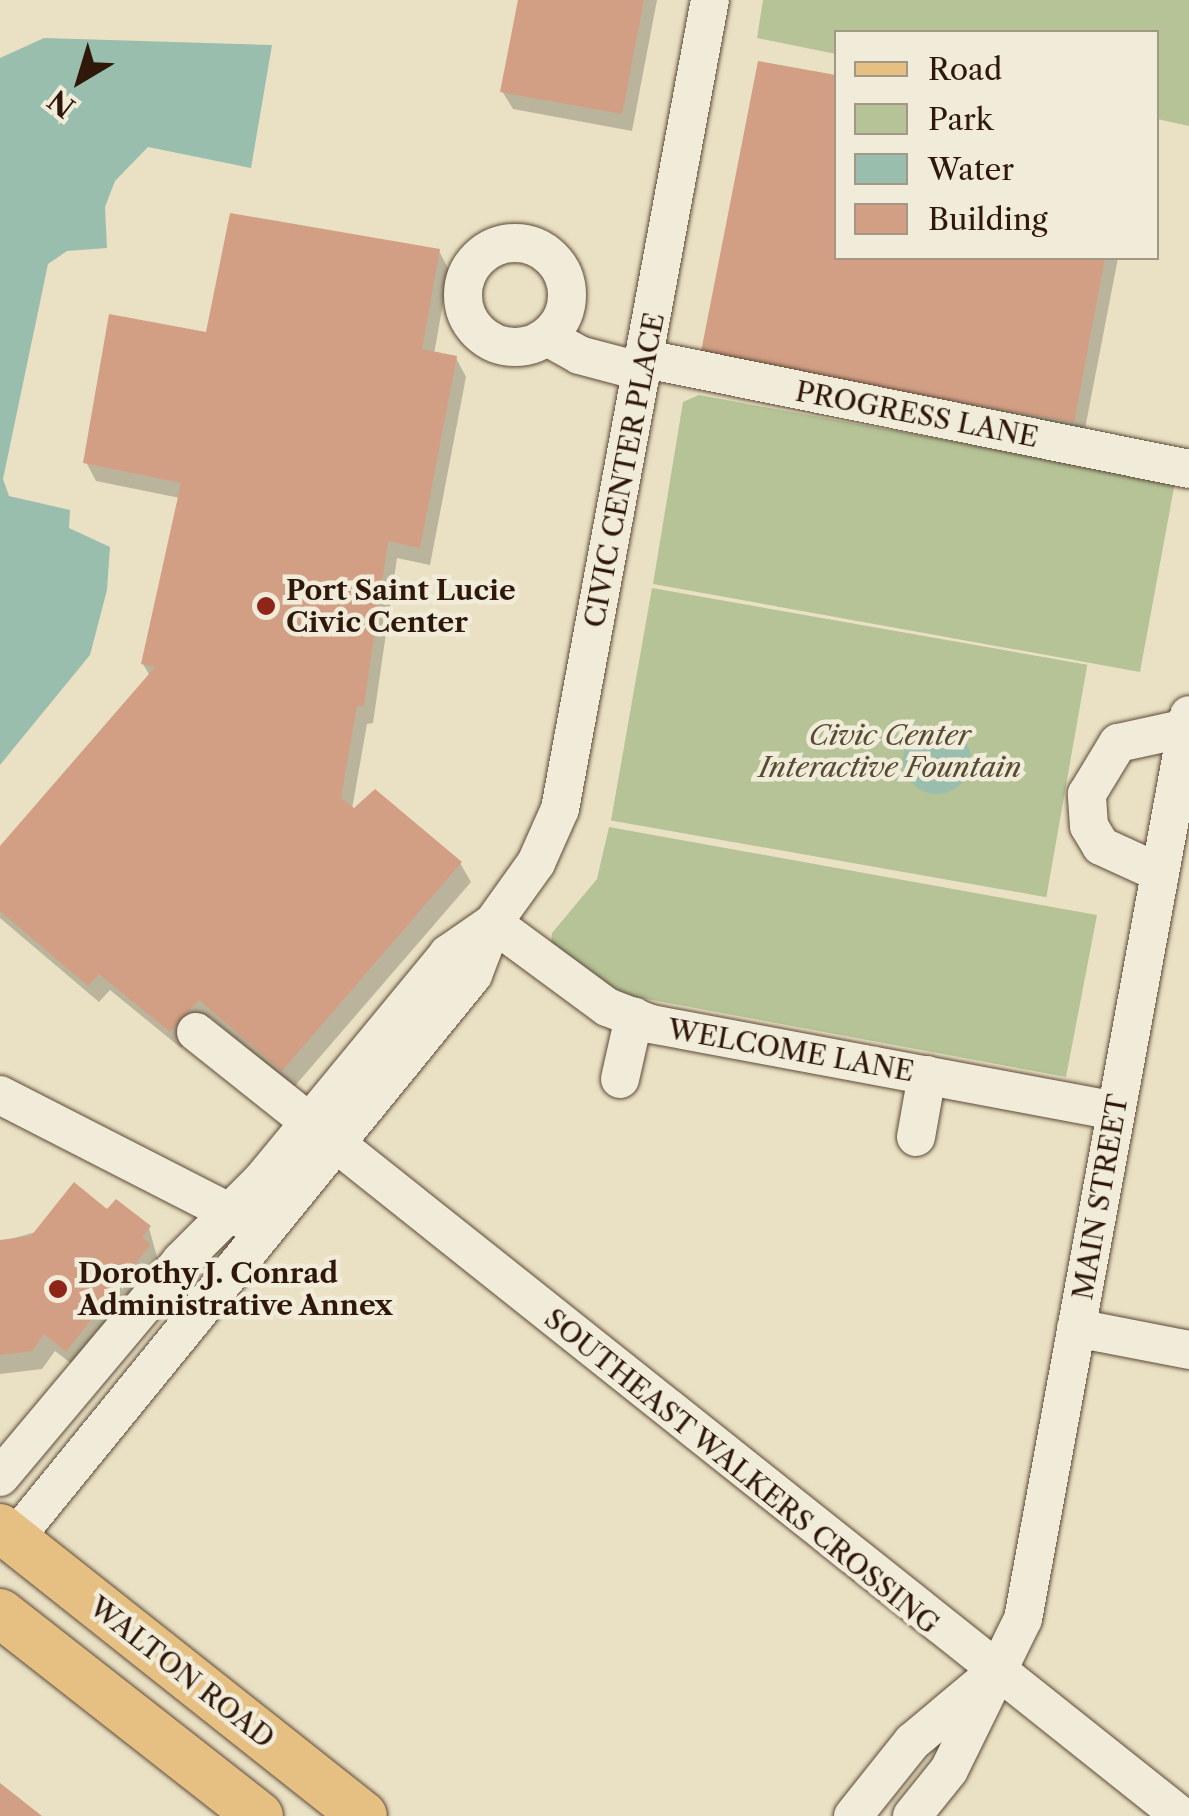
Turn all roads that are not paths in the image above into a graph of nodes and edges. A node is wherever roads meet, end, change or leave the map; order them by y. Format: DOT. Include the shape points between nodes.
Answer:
graph roads {
  1 [pos="710,0"];
  2 [pos="547,338"];
  3 [pos="644,366"];
  4 [pos="1189,469"];
  5 [pos="1188,722"];
  6 [pos="1181,807"];
  7 [pos="1160,873"];
  8 [pos="492,923"];
  9 [pos="634,1017"];
  10 [pos="196,1032"];
  11 [pos="927,1075"];
  12 [pos="620,1079"];
  13 [pos="0,1095"];
  14 [pos="1116,1111"];
  15 [pos="304,1124"];
  16 [pos="916,1137"];
  17 [pos="337,1149"];
  18 [pos="230,1211"];
  19 [pos="266,1234"];
  20 [pos="1076,1328"];
  21 [pos="1189,1350"];
  22 [pos="0,1477"];
  23 [pos="5,1534"];
  24 [pos="0,1591"];
  25 [pos="0,1613"];
  26 [pos="994,1673"];
  27 [pos="268,1740"];
  28 [pos="259,1816"];
  29 [pos="363,1816"];
  30 [pos="853,1816"];
  31 [pos="912,1816"];
  32 [pos="1180,1816"];
  1 -- 3 [label="street, CIVIC CENTER PLACE"];
  2 -- 3 [label="street, PROGRESS LANE" via="579,355"];
  3 -- 4 [label="street, PROGRESS LANE" via="765,375 1034,426"];
  3 -- 8 [label="street, CIVIC CENTER PLACE" via="560,809 536,863"];
  5 -- 6 [label="street, MAIN STREET"];
  5 -- 7 [label="street" via="1118,743 1101,761 1087,794 1089,826 1101,846"];
  6 -- 7 [label="street, MAIN STREET"];
  7 -- 14 [label="street, MAIN STREET"];
  8 -- 9 [label="street, WELCOME LANE" via="540,962"];
  8 -- 15 [label="street, CIVIC CENTER PLACE" via="448,954"];
  8 -- 17 [label="street, CIVIC CENTER PLACE" via="473,975"];
  9 -- 11 [label="street, WELCOME LANE"];
  9 -- 12 [label="street"];
  10 -- 15 [label="street, SOUTHEAST WALKERS CROSSING"];
  11 -- 14 [label="street, WELCOME LANE"];
  11 -- 16 [label="street"];
  13 -- 18 [label="street"];
  14 -- 20 [label="street, MAIN STREET"];
  15 -- 17 [label="street, SOUTHEAST WALKERS CROSSING"];
  15 -- 18 [label="street, CIVIC CENTER PLACE"];
  17 -- 19 [label="street, CIVIC CENTER PLACE"];
  17 -- 26 [label="street, SOUTHEAST WALKERS CROSSING"];
  18 -- 19 [label="street"];
  18 -- 22 [label="street, CIVIC CENTER PLACE"];
  19 -- 23 [label="street, CIVIC CENTER PLACE"];
  20 -- 21 [label="street"];
  20 -- 26 [label="street, MAIN STREET" via="1023,1619"];
  23 -- 27 [label="main road, WALTON ROAD"];
  24 -- 27 [label="main road" via="60,1619 190,1718"];
  25 -- 28 [label="main road"];
  26 -- 30 [label="street, MAIN STREET" via="912,1742"];
  26 -- 31 [label="street, MAIN STREET" via="949,1770"];
  26 -- 32 [label="street, SOUTHEAST WALKERS CROSSING"];
  27 -- 29 [label="main road, WALTON ROAD"];
}
